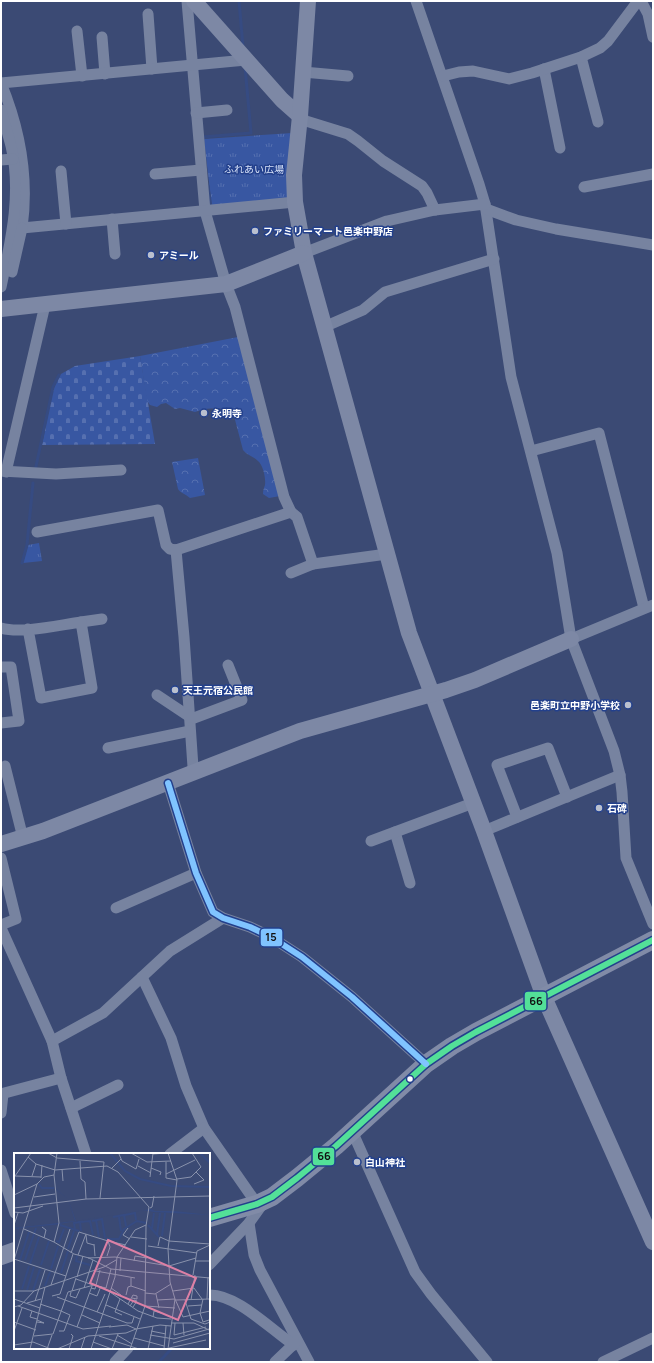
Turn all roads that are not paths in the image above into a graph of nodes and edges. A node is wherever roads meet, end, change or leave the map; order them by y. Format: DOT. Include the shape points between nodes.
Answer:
graph roads {
  1 [pos="188,1"];
  2 [pos="194,1"];
  3 [pos="308,1"];
  4 [pos="416,1"];
  5 [pos="640,1"];
  6 [pos="148,14"];
  7 [pos="77,31"];
  8 [pos="102,37"];
  9 [pos="653,37"];
  10 [pos="581,57"];
  11 [pos="246,60"];
  12 [pos="192,66"];
  13 [pos="152,69"];
  14 [pos="544,69"];
  15 [pos="303,72"];
  16 [pos="105,74"];
  17 [pos="82,76"];
  18 [pos="348,76"];
  19 [pos="443,76"];
  20 [pos="1,83"];
  21 [pos="1,110"];
  22 [pos="227,110"];
  23 [pos="196,112"];
  24 [pos="300,116"];
  25 [pos="598,122"];
  26 [pos="560,148"];
  27 [pos="13,159"];
  28 [pos="1,160"];
  29 [pos="201,170"];
  30 [pos="61,171"];
  31 [pos="155,174"];
  32 [pos="653,174"];
  33 [pos="584,187"];
  34 [pos="295,202"];
  35 [pos="485,207"];
  36 [pos="435,210"];
  37 [pos="205,211"];
  38 [pos="112,219"];
  39 [pos="66,224"];
  40 [pos="22,228"];
  41 [pos="653,245"];
  42 [pos="304,253"];
  43 [pos="115,254"];
  44 [pos="494,259"];
  45 [pos="12,272"];
  46 [pos="226,284"];
  47 [pos="1,286"];
  48 [pos="45,305"];
  49 [pos="1,309"];
  50 [pos="324,327"];
  51 [pos="531,451"];
  52 [pos="121,470"];
  53 [pos="3,472"];
  54 [pos="291,512"];
  55 [pos="37,532"];
  56 [pos="176,550"];
  57 [pos="387,554"];
  58 [pos="313,564"];
  59 [pos="291,573"];
  60 [pos="649,607"];
  61 [pos="102,619"];
  62 [pos="81,622"];
  63 [pos="1,628"];
  64 [pos="28,629"];
  65 [pos="571,639"];
  66 [pos="228,665"];
  67 [pos="1,668"];
  68 [pos="431,694"];
  69 [pos="157,695"];
  70 [pos="190,717"];
  71 [pos="1,723"];
  72 [pos="190,731"];
  73 [pos="108,748"];
  74 [pos="5,766"];
  75 [pos="194,773"];
  76 [pos="620,775"];
  77 [pos="168,783"];
  78 [pos="567,797"];
  79 [pos="473,804"];
  80 [pos="517,817"];
  81 [pos="484,831"];
  82 [pos="396,832"];
  83 [pos="22,838"];
  84 [pos="371,841"];
  85 [pos="1,844"];
  86 [pos="1,858"];
  87 [pos="196,873"];
  88 [pos="410,883"];
  89 [pos="116,908"];
  90 [pos="223,918"];
  91 [pos="653,924"];
  92 [pos="1,926"];
  93 [pos="653,940"];
  94 [pos="142,977"];
  95 [pos="544,997"];
  96 [pos="52,1041"];
  97 [pos="426,1064"];
  98 [pos="61,1078"];
  99 [pos="118,1086"];
  100 [pos="2,1094"];
  101 [pos="71,1108"];
  102 [pos="1,1113"];
  103 [pos="204,1128"];
  104 [pos="352,1131"];
  105 [pos="86,1153"];
  106 [pos="171,1153"];
  107 [pos="1,1170"];
  108 [pos="260,1203"];
  109 [pos="14,1210"];
  110 [pos="210,1218"];
  111 [pos="250,1223"];
  112 [pos="653,1242"];
  113 [pos="14,1251"];
  114 [pos="1,1256"];
  115 [pos="210,1264"];
  116 [pos="210,1295"];
  117 [pos="653,1338"];
  118 [pos="296,1343"];
  119 [pos="127,1349"];
  120 [pos="115,1362"];
  121 [pos="275,1362"];
  122 [pos="309,1362"];
  123 [pos="487,1362"];
  124 [pos="603,1362"];
  1 -- 12 [label="street"];
  2 -- 11 [label="street"];
  3 -- 15 [label="street"];
  4 -- 19 [label="street"];
  5 -- 9 [label="street" via="648,14"];
  5 -- 10 [label="street" via="608,41"];
  6 -- 13 [label="street"];
  7 -- 17 [label="street"];
  8 -- 16 [label="street"];
  10 -- 14 [label="street"];
  10 -- 25 [label="street"];
  11 -- 12 [label="street"];
  11 -- 24 [label="street"];
  12 -- 13 [label="street"];
  12 -- 23 [label="street"];
  13 -- 16 [label="street"];
  14 -- 19 [label="street" via="509,79 474,70"];
  14 -- 26 [label="street"];
  15 -- 18 [label="street"];
  15 -- 24 [label="street"];
  16 -- 17 [label="street"];
  17 -- 20 [label="street"];
  19 -- 35 [label="street" via="480,184"];
  20 -- 40 [label="street" via="15,120 22,159 25,196"];
  21 -- 27 [label="street"];
  22 -- 23 [label="street"];
  23 -- 29 [label="street"];
  24 -- 34 [label="street" via="294,176"];
  24 -- 36 [label="street" via="348,134 422,186"];
  27 -- 28 [label="street"];
  27 -- 47 [label="street" via="14,220"];
  29 -- 31 [label="street"];
  29 -- 37 [label="street"];
  30 -- 39 [label="street"];
  32 -- 33 [label="street"];
  34 -- 37 [label="street"];
  34 -- 42 [label="street"];
  35 -- 36 [label="street"];
  35 -- 41 [label="street" via="516,220"];
  35 -- 44 [label="street"];
  36 -- 42 [label="street" via="387,221"];
  37 -- 38 [label="street"];
  37 -- 46 [label="street"];
  38 -- 39 [label="street"];
  38 -- 43 [label="street"];
  39 -- 40 [label="street"];
  40 -- 45 [label="street"];
  42 -- 46 [label="street"];
  42 -- 50 [label="street"];
  44 -- 50 [label="street" via="385,292 363,310"];
  44 -- 51 [label="street" via="511,377"];
  46 -- 48 [label="street"];
  46 -- 54 [label="street" via="235,307 284,497"];
  48 -- 49 [label="street"];
  48 -- 53 [label="street"];
  50 -- 57 [label="street"];
  51 -- 60 [label="street" via="599,433"];
  51 -- 65 [label="street" via="557,553"];
  52 -- 53 [label="street" via="56,474"];
  54 -- 56 [label="street"];
  54 -- 58 [label="street" via="297,517"];
  55 -- 56 [label="street" via="158,510 166,545 170,550"];
  56 -- 70 [label="street"];
  57 -- 58 [label="street"];
  57 -- 68 [label="street" via="409,633"];
  58 -- 59 [label="street"];
  60 -- 65 [label="street"];
  61 -- 62 [label="street"];
  62 -- 64 [label="street"];
  62 -- 64 [label="street" via="92,688 41,698"];
  63 -- 64 [label="street"];
  65 -- 68 [label="street" via="475,680"];
  65 -- 76 [label="street" via="614,751"];
  66 -- 70 [label="street" via="242,700 199,717"];
  67 -- 71 [label="street" via="11,667 18,721"];
  68 -- 75 [label="street" via="300,731"];
  68 -- 79 [label="street"];
  69 -- 70 [label="street"];
  70 -- 72 [label="street"];
  72 -- 73 [label="street"];
  72 -- 75 [label="street"];
  74 -- 83 [label="street"];
  75 -- 77 [label="street"];
  76 -- 78 [label="street"];
  76 -- 91 [label="street" via="626,858"];
  77 -- 83 [label="street"];
  77 -- 87 [label="street"];
  78 -- 80 [label="street"];
  78 -- 80 [label="street" via="548,748 497,765"];
  79 -- 81 [label="street"];
  79 -- 82 [label="street"];
  80 -- 81 [label="street"];
  81 -- 95 [label="street"];
  82 -- 84 [label="street"];
  82 -- 88 [label="street"];
  83 -- 85 [label="street"];
  86 -- 92 [label="street" via="16,919"];
  87 -- 89 [label="street"];
  87 -- 90 [label="street" via="213,912"];
  90 -- 94 [label="street" via="170,951"];
  90 -- 97 [label="street" via="272,937 302,957 352,997"];
  92 -- 96 [label="street"];
  93 -- 95 [label="main road"];
  94 -- 96 [label="street" via="103,1013"];
  94 -- 103 [label="street" via="171,1038 186,1086"];
  95 -- 97 [label="main road" via="476,1032"];
  95 -- 112 [label="street"];
  96 -- 98 [label="street"];
  97 -- 104 [label="main road"];
  98 -- 100 [label="street"];
  98 -- 101 [label="street"];
  99 -- 101 [label="street"];
  100 -- 102 [label="street"];
  101 -- 105 [label="street"];
  103 -- 106 [label="street"];
  103 -- 108 [label="street"];
  104 -- 108 [label="main road" via="297,1178"];
  104 -- 123 [label="street" via="415,1272"];
  107 -- 109 [label="street"];
  108 -- 110 [label="main road"];
  108 -- 111 [label="street"];
  111 -- 115 [label="street"];
  111 -- 118 [label="street" via="254,1255"];
  113 -- 114 [label="main road"];
  116 -- 118 [label="street" via="232,1301"];
  117 -- 124 [label="street"];
  118 -- 121 [label="street"];
  118 -- 122 [label="street"];
  119 -- 120 [label="street"];
}
